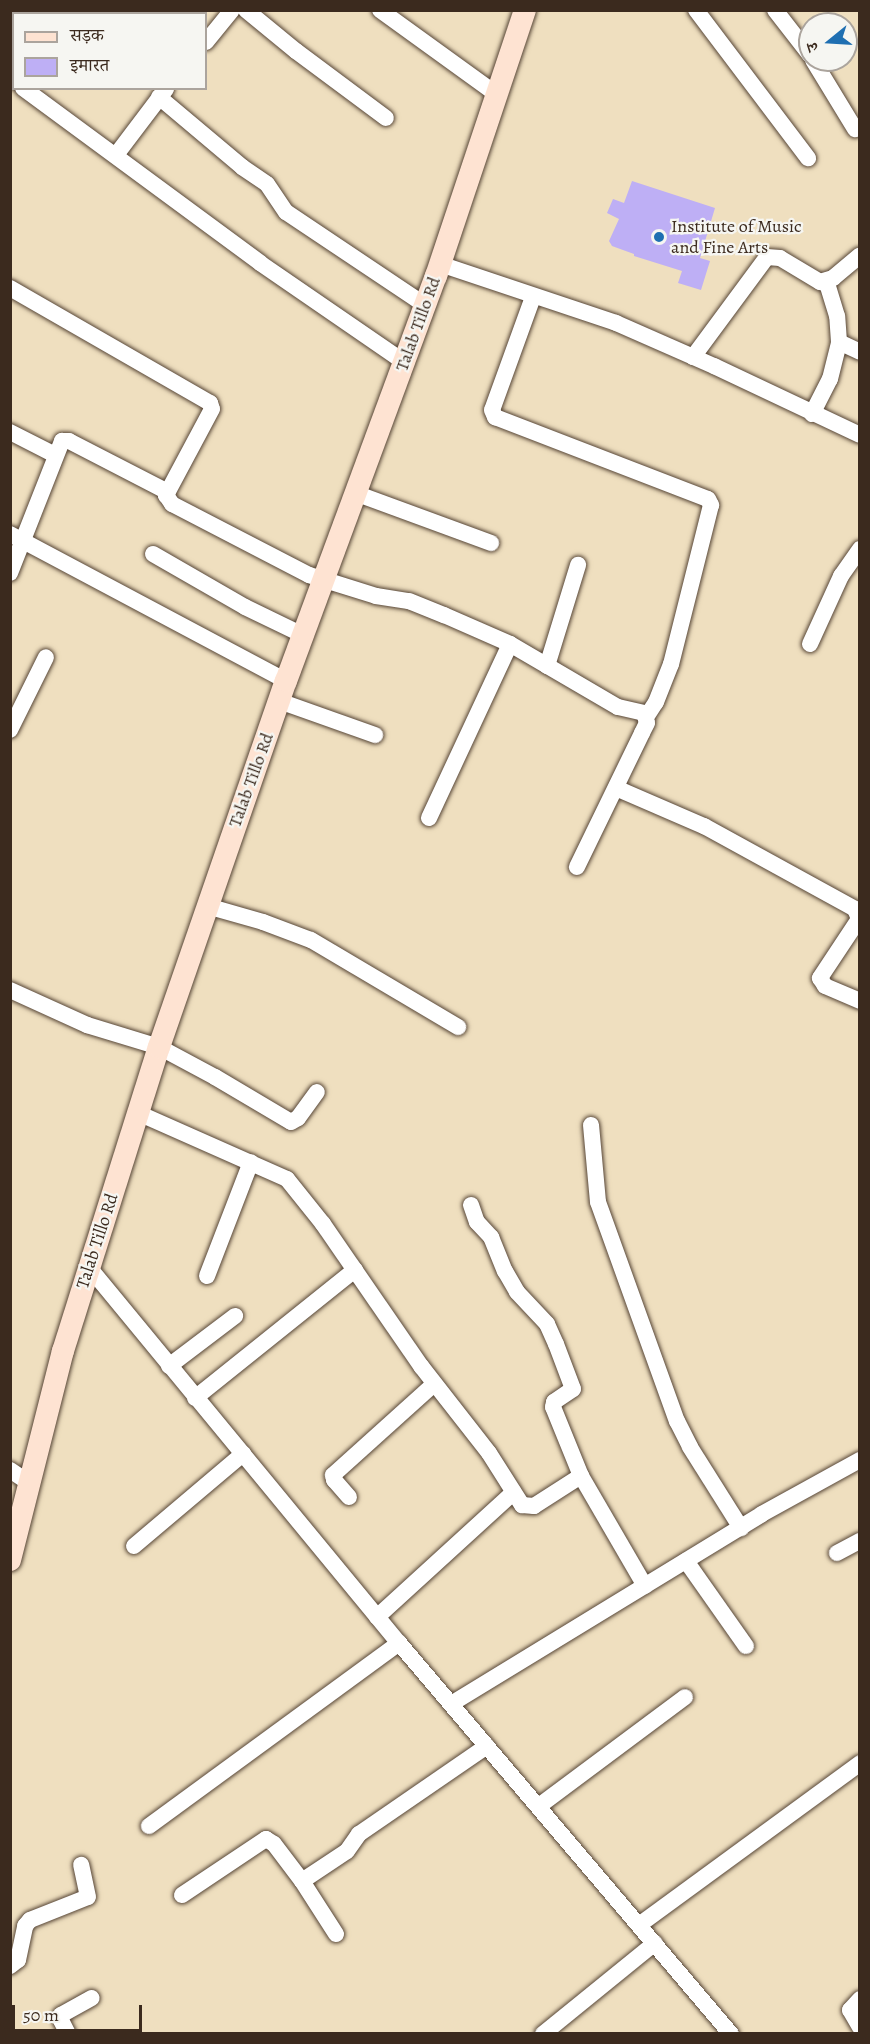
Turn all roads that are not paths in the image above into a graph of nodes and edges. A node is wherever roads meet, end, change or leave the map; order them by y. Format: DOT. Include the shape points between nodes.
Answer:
graph roads {
  1 [pos="232,10"];
  2 [pos="246,10"];
  3 [pos="380,10"];
  4 [pos="525,10"];
  5 [pos="696,10"];
  6 [pos="775,10"];
  7 [pos="798,40"];
  8 [pos="207,41"];
  9 [pos="820,72"];
  10 [pos="26,90"];
  11 [pos="162,93"];
  12 [pos="496,94"];
  13 [pos="386,118"];
  14 [pos="855,129"];
  15 [pos="116,155"];
  16 [pos="808,158"];
  17 [pos="860,255"];
  18 [pos="440,264"];
  19 [pos="826,281"];
  20 [pos="10,288"];
  21 [pos="533,297"];
  22 [pos="425,305"];
  23 [pos="839,342"];
  24 [pos="860,352"];
  25 [pos="693,357"];
  26 [pos="404,362"];
  27 [pos="812,414"];
  28 [pos="10,432"];
  29 [pos="860,435"];
  30 [pos="55,455"];
  31 [pos="168,492"];
  32 [pos="356,493"];
  33 [pos="17,537"];
  34 [pos="491,543"];
  35 [pos="860,549"];
  36 [pos="153,554"];
  37 [pos="578,566"];
  38 [pos="10,573"];
  39 [pos="323,580"];
  40 [pos="303,635"];
  41 [pos="510,644"];
  42 [pos="810,644"];
  43 [pos="46,657"];
  44 [pos="547,666"];
  45 [pos="283,691"];
  46 [pos="647,716"];
  47 [pos="10,730"];
  48 [pos="375,735"];
  49 [pos="616,788"];
  50 [pos="429,818"];
  51 [pos="577,867"];
  52 [pos="207,906"];
  53 [pos="10,990"];
  54 [pos="860,1000"];
  55 [pos="458,1027"];
  56 [pos="159,1047"];
  57 [pos="317,1092"];
  58 [pos="138,1113"];
  59 [pos="591,1125"];
  60 [pos="251,1162"];
  61 [pos="471,1205"];
  62 [pos="88,1266"];
  63 [pos="355,1270"];
  64 [pos="207,1276"];
  65 [pos="235,1316"];
  66 [pos="169,1366"];
  67 [pos="434,1384"];
  68 [pos="195,1398"];
  69 [pos="243,1454"];
  70 [pos="860,1460"];
  71 [pos="581,1476"];
  72 [pos="20,1477"];
  73 [pos="514,1492"];
  74 [pos="349,1497"];
  75 [pos="741,1528"];
  76 [pos="860,1541"];
  77 [pos="134,1546"];
  78 [pos="837,1553"];
  79 [pos="10,1560"];
  80 [pos="686,1561"];
  81 [pos="645,1586"];
  82 [pos="377,1617"];
  83 [pos="399,1643"];
  84 [pos="746,1646"];
  85 [pos="685,1697"];
  86 [pos="451,1704"];
  87 [pos="487,1746"];
  88 [pos="860,1763"];
  89 [pos="540,1806"];
  90 [pos="149,1826"];
  91 [pos="81,1865"];
  92 [pos="302,1881"];
  93 [pos="182,1895"];
  94 [pos="639,1925"];
  95 [pos="336,1934"];
  96 [pos="654,1943"];
  97 [pos="10,1966"];
  98 [pos="92,1998"];
  99 [pos="860,1999"];
  100 [pos="860,2027"];
  101 [pos="68,2034"];
  102 [pos="543,2034"];
  103 [pos="731,2034"];
  1 -- 8 [label="street"];
  2 -- 13 [label="street"];
  3 -- 12 [label="street"];
  4 -- 12 [label="main road, Talab Tillo Rd"];
  5 -- 16 [label="street"];
  6 -- 7 [label="street"];
  9 -- 14 [label="street"];
  10 -- 15 [label="street"];
  11 -- 15 [label="street"];
  11 -- 22 [label="street" via="242,167 267,184 286,212"];
  12 -- 18 [label="main road, Talab Tillo Rd"];
  15 -- 26 [label="street" via="260,263"];
  17 -- 19 [label="street"];
  18 -- 21 [label="street"];
  18 -- 22 [label="main road, Talab Tillo Rd"];
  19 -- 23 [label="street" via="837,316"];
  19 -- 25 [label="street" via="812,279 780,258 767,257"];
  20 -- 31 [label="street" via="210,403 212,409"];
  21 -- 25 [label="street" via="616,323"];
  21 -- 46 [label="street" via="492,410 495,417 708,499 711,505 671,664"];
  22 -- 26 [label="main road, Talab Tillo Rd"];
  23 -- 24 [label="street"];
  23 -- 27 [label="street" via="830,379"];
  25 -- 27 [label="street"];
  26 -- 32 [label="main road, Talab Tillo Rd"];
  27 -- 29 [label="street"];
  28 -- 30 [label="street"];
  30 -- 31 [label="street" via="62,441 69,441"];
  30 -- 33 [label="street"];
  31 -- 39 [label="street" via="166,499 172,504"];
  32 -- 34 [label="street"];
  32 -- 39 [label="main road, Talab Tillo Rd"];
  33 -- 38 [label="street"];
  33 -- 45 [label="street"];
  35 -- 42 [label="street" via="837,583"];
  36 -- 40 [label="street"];
  37 -- 44 [label="street"];
  39 -- 40 [label="main road, Talab Tillo Rd"];
  39 -- 41 [label="street" via="376,596 410,601"];
  40 -- 45 [label="main road, Talab Tillo Rd"];
  41 -- 44 [label="street"];
  41 -- 50 [label="street"];
  43 -- 47 [label="street"];
  44 -- 46 [label="street" via="618,707"];
  45 -- 48 [label="street"];
  45 -- 52 [label="main road, Talab Tillo Rd"];
  46 -- 49 [label="street"];
  49 -- 51 [label="street"];
  49 -- 54 [label="street" via="704,826 855,909 859,919 820,978 825,986"];
  52 -- 55 [label="street" via="312,940"];
  52 -- 56 [label="main road, Talab Tillo Rd"];
  53 -- 56 [label="street" via="87,1025"];
  56 -- 57 [label="street" via="291,1122"];
  56 -- 58 [label="main road, Talab Tillo Rd"];
  58 -- 60 [label="street"];
  58 -- 62 [label="main road, Talab Tillo Rd"];
  59 -- 75 [label="street" via="598,1202 677,1420"];
  60 -- 63 [label="street" via="292,1184"];
  60 -- 64 [label="street"];
  61 -- 71 [label="street" via="478,1225 491,1237 517,1292 547,1324 556,1344 573,1389 554,1402 553,1407"];
  62 -- 66 [label="street"];
  62 -- 72 [label="main road, Talab Tillo Rd"];
  63 -- 67 [label="street"];
  63 -- 68 [label="street"];
  65 -- 66 [label="street"];
  66 -- 68 [label="street"];
  67 -- 73 [label="street" via="489,1453"];
  67 -- 74 [label="street" via="333,1475"];
  68 -- 69 [label="street"];
  69 -- 77 [label="street"];
  69 -- 82 [label="street"];
  70 -- 75 [label="street"];
  71 -- 73 [label="street" via="530,1508 522,1506"];
  71 -- 81 [label="street"];
  72 -- 79 [label="main road, Talab Tillo Rd"];
  73 -- 82 [label="street"];
  75 -- 80 [label="street"];
  76 -- 78 [label="street"];
  80 -- 81 [label="street"];
  80 -- 84 [label="street"];
  81 -- 86 [label="street"];
  82 -- 83 [label="street"];
  83 -- 86 [label="street"];
  83 -- 90 [label="street"];
  85 -- 89 [label="street"];
  86 -- 87 [label="street"];
  87 -- 89 [label="street"];
  87 -- 92 [label="street" via="359,1834 347,1851"];
  88 -- 94 [label="street"];
  89 -- 94 [label="street"];
  91 -- 97 [label="street" via="88,1897 30,1920 25,1926 18,1960"];
  92 -- 93 [label="street" via="266,1839"];
  92 -- 95 [label="street"];
  94 -- 96 [label="street"];
  96 -- 102 [label="street"];
  96 -- 103 [label="street"];
  98 -- 101 [label="street" via="62,2015"];
  99 -- 100 [label="street" via="850,2010"];
}
